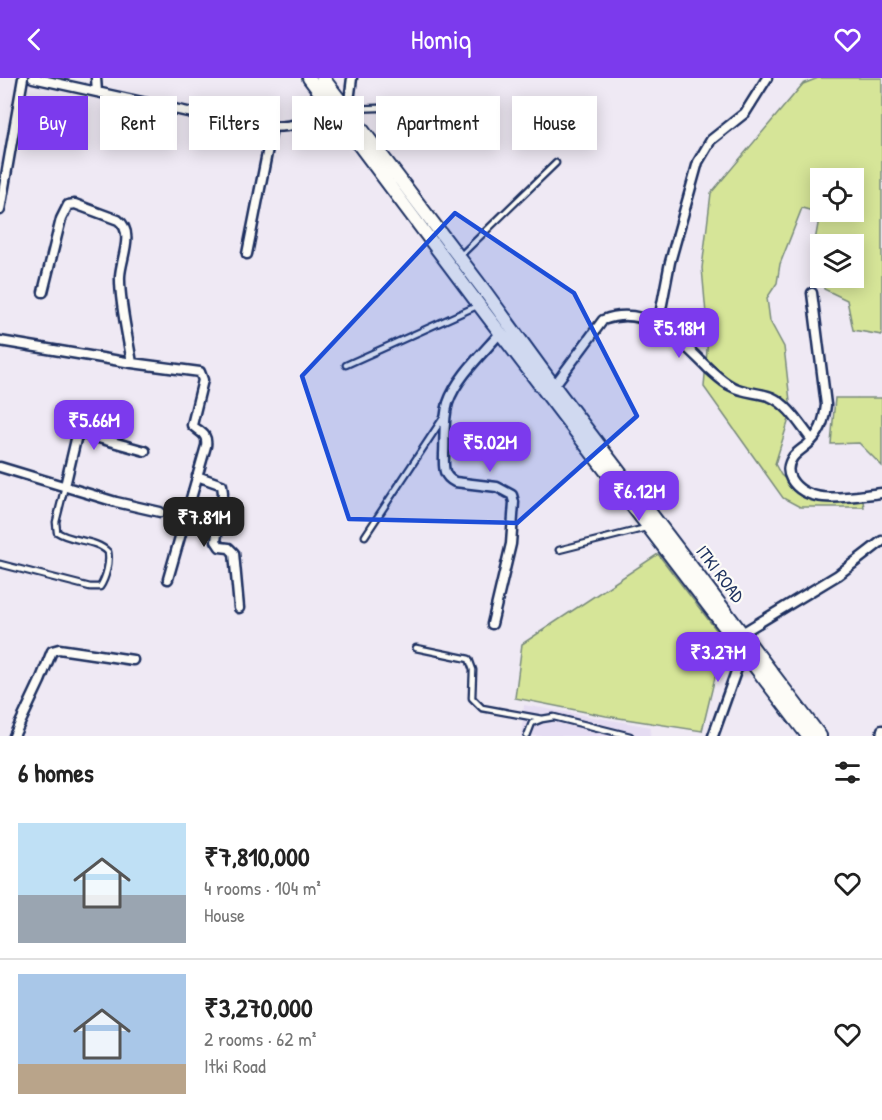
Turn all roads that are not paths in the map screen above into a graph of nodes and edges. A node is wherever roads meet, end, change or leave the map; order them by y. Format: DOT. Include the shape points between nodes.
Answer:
graph roads {
  1 [pos="23,78"];
  2 [pos="33,78"];
  3 [pos="96,78"];
  4 [pos="309,78"];
  5 [pos="323,78"];
  6 [pos="352,78"];
  7 [pos="767,78"];
  8 [pos="96,92"];
  9 [pos="329,96"];
  10 [pos="335,96"];
  11 [pos="348,96"];
  12 [pos="189,112"];
  13 [pos="364,137"];
  14 [pos="364,137"];
  15 [pos="268,150"];
  16 [pos="556,163"];
  17 [pos="0,210"];
  18 [pos="248,254"];
  19 [pos="460,266"];
  20 [pos="43,292"];
  21 [pos="812,293"];
  22 [pos="479,297"];
  23 [pos="658,325"];
  24 [pos="501,333"];
  25 [pos="0,341"];
  26 [pos="132,363"];
  27 [pos="346,365"];
  28 [pos="554,386"];
  29 [pos="446,413"];
  30 [pos="812,440"];
  31 [pos="145,451"];
  32 [pos="0,467"];
  33 [pos="197,476"];
  34 [pos="64,486"];
  35 [pos="882,493"];
  36 [pos="160,512"];
  37 [pos="648,527"];
  38 [pos="365,536"];
  39 [pos="882,541"];
  40 [pos="559,550"];
  41 [pos="0,564"];
  42 [pos="168,579"];
  43 [pos="239,608"];
  44 [pos="492,624"];
  45 [pos="744,641"];
  46 [pos="416,648"];
  47 [pos="133,660"];
  48 [pos="542,719"];
  49 [pos="882,730"];
  50 [pos="14,736"];
  51 [pos="527,736"];
  52 [pos="630,736"];
  53 [pos="713,736"];
  54 [pos="808,736"];
  55 [pos="820,736"];
  56 [pos="881,736"];
  1 -- 17 [label="street"];
  2 -- 8 [label="street"];
  3 -- 8 [label="street"];
  4 -- 9 [label="main road"];
  5 -- 10 [label="main road"];
  6 -- 11 [label="street"];
  7 -- 23 [label="street" via="745,113 711,140 698,162 670,262"];
  8 -- 12 [label="street"];
  13 -- 19 [label="main road"];
  14 -- 19 [label="main road"];
  15 -- 18 [label="street"];
  16 -- 19 [label="lane"];
  19 -- 22 [label="main road"];
  20 -- 26 [label="street" via="68,205 75,204 124,224 120,278"];
  21 -- 30 [label="street" via="825,405 821,429"];
  22 -- 24 [label="main road"];
  22 -- 27 [label="lane"];
  22 -- 28 [label="main road, ITKI ROAD"];
  23 -- 28 [label="street" via="630,315 603,320"];
  23 -- 30 [label="street" via="730,386 779,402"];
  24 -- 29 [label="street" via="455,389"];
  24 -- 37 [label="main road"];
  25 -- 26 [label="street"];
  26 -- 33 [label="street" via="196,370 203,375 192,421 207,441"];
  28 -- 45 [label="main road, ITKI ROAD"];
  29 -- 38 [label="lane"];
  29 -- 44 [label="street" via="445,475 455,482 497,487 512,495 514,502 511,544"];
  30 -- 35 [label="street" via="789,465 789,476 795,485 818,496"];
  31 -- 34 [label="street" via="80,434 75,439"];
  32 -- 34 [label="street"];
  33 -- 42 [label="street"];
  33 -- 43 [label="street" via="222,485 216,541 219,547 234,553"];
  34 -- 36 [label="street"];
  34 -- 41 [label="lane" via="57,532 108,552 100,587"];
  37 -- 40 [label="lane"];
  37 -- 45 [label="main road"];
  39 -- 45 [label="street"];
  45 -- 53 [label="street"];
  45 -- 54 [label="main road"];
  45 -- 55 [label="main road, ITKI ROAD"];
  46 -- 48 [label="lane" via="469,659 473,670 472,698 482,708"];
  47 -- 50 [label="street" via="52,651"];
  48 -- 51 [label="lane" via="532,723"];
  48 -- 52 [label="lane" via="570,720"];
  49 -- 56 [label="street"];
}
